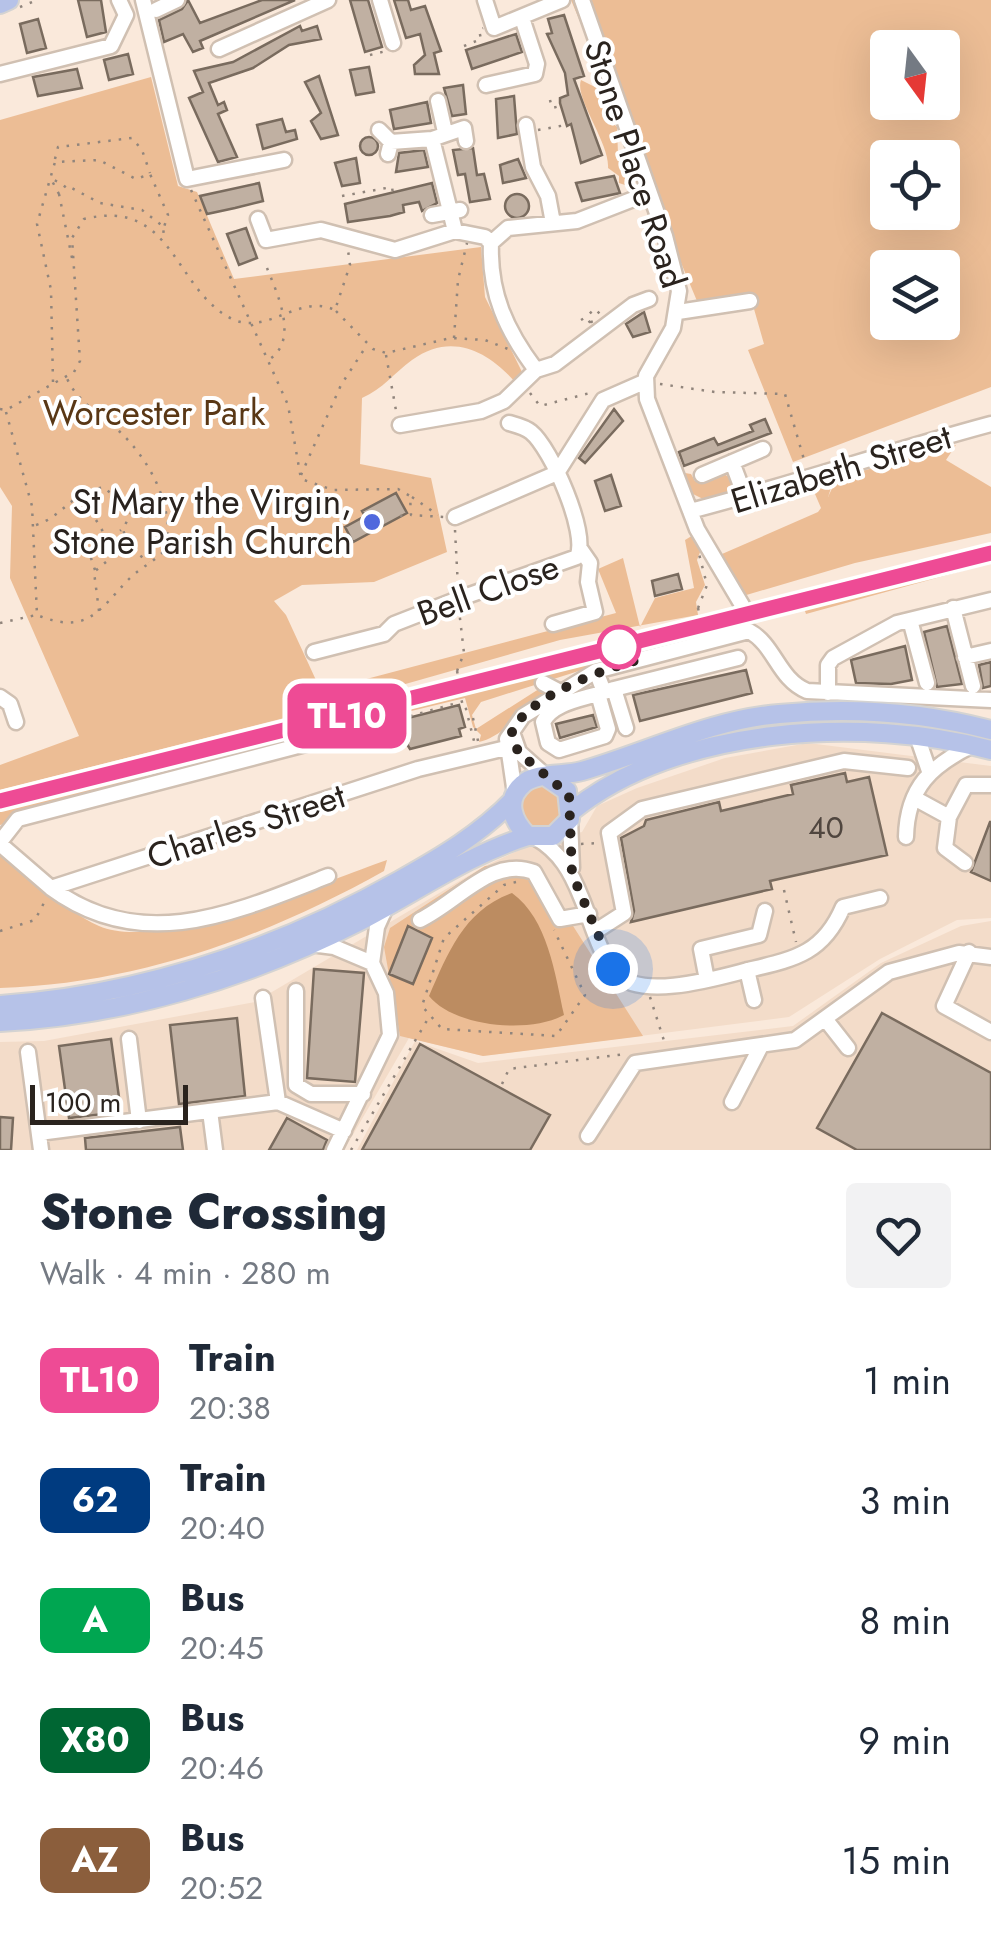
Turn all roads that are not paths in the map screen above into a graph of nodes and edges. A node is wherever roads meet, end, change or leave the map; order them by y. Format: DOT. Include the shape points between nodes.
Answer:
graph roads {
  1 [pos="10,0"];
  2 [pos="120,0"];
  3 [pos="177,0"];
  4 [pos="328,0"];
  5 [pos="380,0"];
  6 [pos="485,0"];
  7 [pos="562,0"];
  8 [pos="582,0"];
  9 [pos="0,4"];
  10 [pos="150,5"];
  11 [pos="522,18"];
  12 [pos="393,43"];
  13 [pos="219,49"];
  14 [pos="0,74"];
  15 [pos="486,85"];
  16 [pos="438,101"];
  17 [pos="379,130"];
  18 [pos="443,132"];
  19 [pos="530,133"];
  20 [pos="466,141"];
  21 [pos="284,160"];
  22 [pos="649,192"];
  23 [pos="456,211"];
  24 [pos="432,215"];
  25 [pos="258,219"];
  26 [pos="554,223"];
  27 [pos="463,232"];
  28 [pos="491,243"];
  29 [pos="649,299"];
  30 [pos="750,301"];
  31 [pos="678,312"];
  32 [pos="535,376"];
  33 [pos="644,382"];
  34 [pos="509,423"];
  35 [pos="991,424"];
  36 [pos="400,425"];
  37 [pos="763,449"];
  38 [pos="732,462"];
  39 [pos="556,474"];
  40 [pos="702,474"];
  41 [pos="746,499"];
  42 [pos="690,512"];
  43 [pos="447,516"];
  44 [pos="581,550"];
  45 [pos="991,600"];
  46 [pos="742,605"];
  47 [pos="953,608"];
  48 [pos="910,620"];
  49 [pos="553,624"];
  50 [pos="991,651"];
  51 [pos="314,652"];
  52 [pos="738,658"];
  53 [pos="966,658"];
  54 [pos="596,671"];
  55 [pos="543,683"];
  56 [pos="926,684"];
  57 [pos="973,686"];
  58 [pos="606,691"];
  59 [pos="560,692"];
  60 [pos="828,693"];
  61 [pos="0,698"];
  62 [pos="991,700"];
  63 [pos="16,722"];
  64 [pos="390,722"];
  65 [pos="626,728"];
  66 [pos="991,730"];
  67 [pos="512,732"];
  68 [pos="917,736"];
  69 [pos="506,748"];
  70 [pos="982,748"];
  71 [pos="908,768"];
  72 [pos="929,770"];
  73 [pos="548,778"];
  74 [pos="991,784"];
  75 [pos="514,797"];
  76 [pos="916,799"];
  77 [pos="571,815"];
  78 [pos="949,817"];
  79 [pos="532,837"];
  80 [pos="906,837"];
  81 [pos="0,843"];
  82 [pos="965,863"];
  83 [pos="572,874"];
  84 [pos="328,876"];
  85 [pos="51,888"];
  86 [pos="880,898"];
  87 [pos="386,907"];
  88 [pos="764,911"];
  89 [pos="589,914"];
  90 [pos="420,920"];
  91 [pos="596,931"];
  92 [pos="311,944"];
  93 [pos="969,952"];
  94 [pos="991,957"];
  95 [pos="372,963"];
  96 [pos="747,970"];
  97 [pos="707,980"];
  98 [pos="296,991"];
  99 [pos="753,996"];
  100 [pos="263,998"];
  101 [pos="0,1005"];
  102 [pos="826,1020"];
  103 [pos="0,1022"];
  104 [pos="991,1032"];
  105 [pos="129,1039"];
  106 [pos="761,1046"];
  107 [pos="848,1048"];
  108 [pos="28,1052"];
  109 [pos="363,1094"];
  110 [pos="278,1102"];
  111 [pos="732,1102"];
  112 [pos="210,1111"];
  113 [pos="139,1121"];
  114 [pos="344,1132"];
  115 [pos="39,1133"];
  116 [pos="588,1136"];
  117 [pos="41,1150"];
  118 [pos="216,1150"];
  119 [pos="334,1150"];
  1 -- 9 [label="main road"];
  2 -- 14 [label="street" via="126,14 111,46"];
  3 -- 10 [label="street"];
  4 -- 13 [label="street"];
  5 -- 12 [label="street"];
  6 -- 11 [label="street" via="494,28"];
  7 -- 11 [label="street"];
  8 -- 22 [label="street, Stone Place Road"];
  10 -- 21 [label="street" via="187,179"];
  11 -- 15 [label="street" via="536,74"];
  16 -- 18 [label="street"];
  17 -- 18 [label="street" via="389,148"];
  18 -- 20 [label="street" via="464,128"];
  18 -- 23 [label="street"];
  19 -- 26 [label="street" via="534,170"];
  22 -- 26 [label="street"];
  22 -- 31 [label="street, Stone Place Road" via="679,288"];
  23 -- 24 [label="street"];
  23 -- 27 [label="street"];
  25 -- 27 [label="street" via="266,240 321,230 395,250"];
  26 -- 28 [label="street" via="508,228"];
  27 -- 28 [label="street"];
  28 -- 32 [label="street" via="499,312"];
  29 -- 32 [label="street"];
  30 -- 31 [label="street"];
  31 -- 33 [label="street, Stone Place Road"];
  32 -- 36 [label="street" via="492,406"];
  33 -- 39 [label="street" via="600,393"];
  33 -- 42 [label="street" via="662,448"];
  34 -- 39 [label="street, Bell Close" via="534,434"];
  35 -- 41 [label="street, Elizabeth Street"];
  37 -- 38 [label="street"];
  38 -- 40 [label="street"];
  38 -- 41 [label="street"];
  39 -- 43 [label="street"];
  39 -- 44 [label="street, Bell Close"];
  41 -- 42 [label="street, Elizabeth Street"];
  42 -- 46 [label="street"];
  44 -- 49 [label="street" via="590,563 596,612"];
  44 -- 51 [label="street, Bell Close" via="572,560 394,624 384,634"];
  45 -- 47 [label="street"];
  47 -- 48 [label="street"];
  47 -- 53 [label="street"];
  48 -- 56 [label="street"];
  48 -- 60 [label="street" via="832,659"];
  50 -- 53 [label="street"];
  52 -- 58 [label="street"];
  53 -- 57 [label="street"];
  54 -- 58 [label="street"];
  54 -- 59 [label="street"];
  54 -- 60 [label="street" via="750,631 789,682"];
  55 -- 59 [label="street"];
  58 -- 58 [label="street" via="547,713 548,742 559,750 606,736"];
  58 -- 65 [label="street"];
  59 -- 67 [label="street" via="523,716"];
  60 -- 62 [label="street"];
  61 -- 63 [label="street"];
  64 -- 81 [label="street" via="18,819"];
  66 -- 73 [label="main road" via="893,712 776,714"];
  67 -- 69 [label="street"];
  67 -- 73 [label="street" via="518,752"];
  68 -- 70 [label="main road"];
  68 -- 72 [label="street"];
  68 -- 77 [label="main road" via="820,733 701,750 613,782"];
  69 -- 75 [label="street"];
  69 -- 85 [label="street, Charles Street"];
  70 -- 72 [label="street"];
  71 -- 91 [label="street" via="844,761 642,809 610,831 624,913"];
  72 -- 76 [label="street"];
  73 -- 75 [label="main road" via="526,781"];
  73 -- 77 [label="main road" via="566,789"];
  74 -- 78 [label="street" via="966,786"];
  75 -- 79 [label="main road" via="515,821"];
  75 -- 101 [label="main road" via="459,845 308,928 131,987"];
  76 -- 78 [label="street"];
  76 -- 80 [label="street"];
  77 -- 79 [label="main road" via="560,832"];
  77 -- 83 [label="street"];
  78 -- 82 [label="street" via="945,848"];
  79 -- 83 [label="street" via="554,850"];
  79 -- 87 [label="main road" via="482,854"];
  81 -- 85 [label="street"];
  83 -- 89 [label="street"];
  84 -- 85 [label="street" via="193,921 140,926 88,913"];
  86 -- 96 [label="street" via="843,908 833,931 800,958"];
  87 -- 92 [label="main road"];
  87 -- 95 [label="street"];
  88 -- 97 [label="street" via="760,935 701,949"];
  89 -- 90 [label="street" via="560,919 534,872 508,867"];
  89 -- 91 [label="street"];
  91 -- 97 [label="street" via="618,976 632,984"];
  92 -- 95 [label="street"];
  92 -- 103 [label="main road" via="244,972 139,1002"];
  93 -- 94 [label="street"];
  93 -- 102 [label="street" via="889,972"];
  93 -- 104 [label="street" via="944,1006"];
  95 -- 109 [label="street" via="386,993 390,1035"];
  96 -- 97 [label="street"];
  96 -- 99 [label="street"];
  98 -- 109 [label="street" via="296,1085 311,1094"];
  100 -- 110 [label="street"];
  102 -- 106 [label="street" via="794,1040"];
  102 -- 107 [label="street"];
  105 -- 113 [label="street"];
  106 -- 111 [label="street"];
  106 -- 116 [label="street" via="635,1063"];
  108 -- 115 [label="street"];
  109 -- 114 [label="street"];
  110 -- 112 [label="street"];
  110 -- 114 [label="street"];
  112 -- 113 [label="street"];
  112 -- 118 [label="street"];
  113 -- 115 [label="street"];
  114 -- 119 [label="street"];
  115 -- 117 [label="street"];
}
